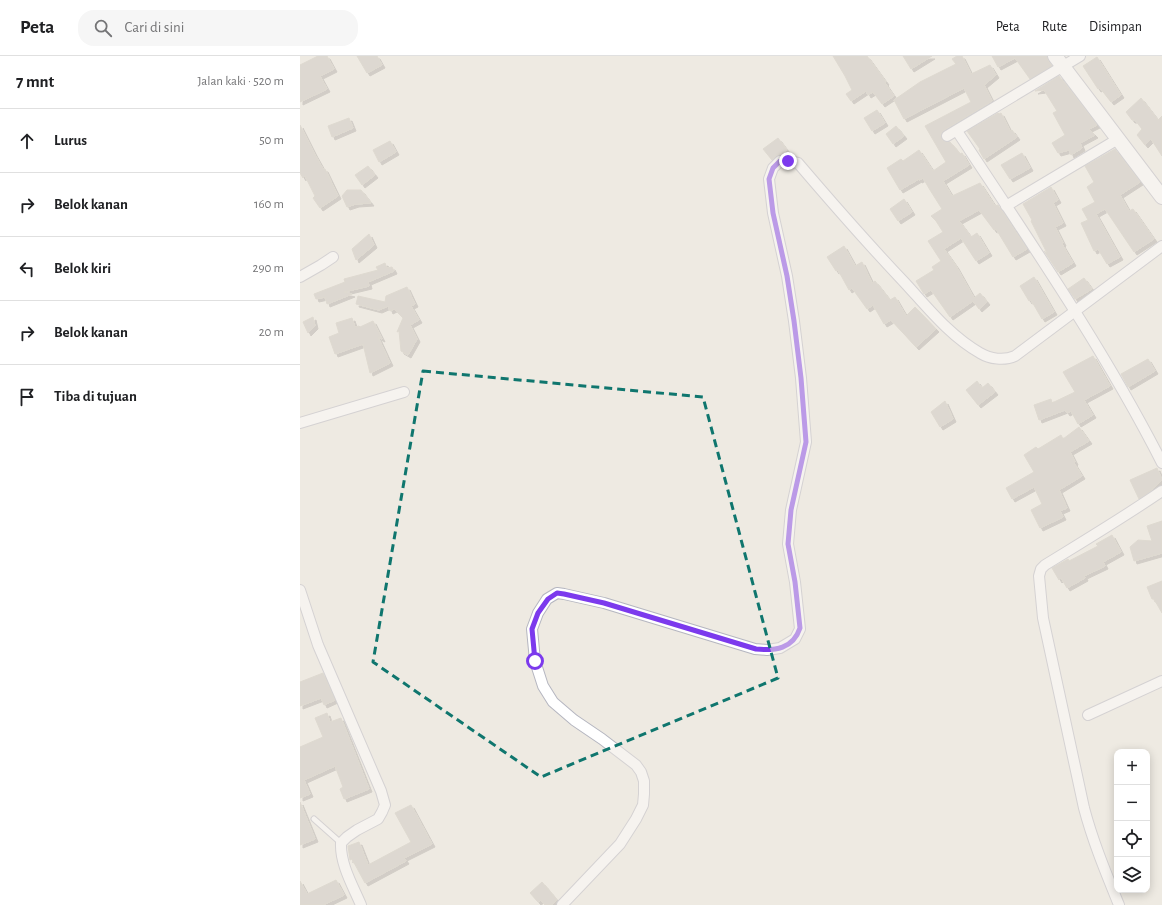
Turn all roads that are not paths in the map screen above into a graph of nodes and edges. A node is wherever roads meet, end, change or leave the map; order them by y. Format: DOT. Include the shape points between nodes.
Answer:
graph roads {
  1 [pos="1080,56"];
  2 [pos="1059,61"];
  3 [pos="957,130"];
  4 [pos="947,136"];
  5 [pos="1118,139"];
  6 [pos="1161,192"];
  7 [pos="1006,206"];
  8 [pos="1162,246"];
  9 [pos="333,257"];
  10 [pos="300,277"];
  11 [pos="1075,311"];
  12 [pos="404,392"];
  13 [pos="300,423"];
  14 [pos="1162,463"];
  15 [pos="1162,491"];
  16 [pos="300,590"];
  17 [pos="1162,681"];
  18 [pos="1088,715"];
  19 [pos="314,818"];
  20 [pos="341,843"];
  21 [pos="362,905"];
  22 [pos="562,905"];
  23 [pos="1119,905"];
  1 -- 2 [label="street"];
  2 -- 3 [label="street" via="1031,85"];
  2 -- 5 [label="main road"];
  3 -- 4 [label="street"];
  3 -- 7 [label="street"];
  5 -- 6 [label="main road"];
  5 -- 7 [label="street"];
  7 -- 11 [label="street"];
  8 -- 11 [label="street"];
  9 -- 10 [label="street"];
  11 -- 14 [label="street" via="1141,421"];
  11 -- 22 [label="street" via="1015,356 993,358 980,353 943,324 798,163 780,161 773,168 769,179 773,213 794,321 806,442 791,510 788,544 800,628 795,639 780,648 756,649 604,603 557,593 548,599 538,613 532,629 535,661 543,686 553,702 574,720 636,765 644,781 643,805 620,844"];
  12 -- 13 [label="street"];
  15 -- 23 [label="street" via="1045,565 1039,576 1044,618 1084,808 1093,839"];
  16 -- 20 [label="street" via="318,645 385,805 378,819 357,830"];
  17 -- 18 [label="street"];
  19 -- 20 [label="lane"];
  20 -- 21 [label="street" via="344,864"];
}
